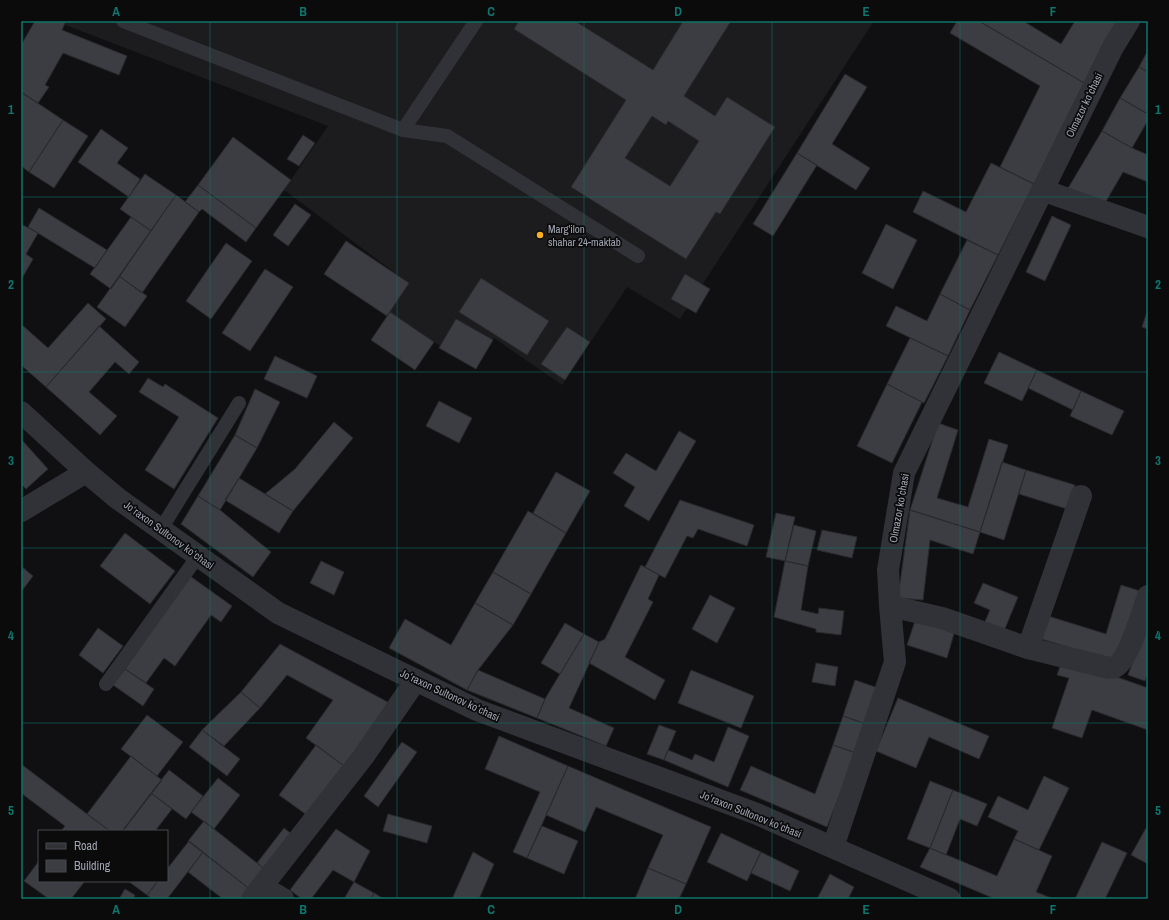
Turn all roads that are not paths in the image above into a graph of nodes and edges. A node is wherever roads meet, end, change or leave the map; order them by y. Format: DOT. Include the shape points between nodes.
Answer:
graph roads {
  1 [pos="123,21"];
  2 [pos="476,21"];
  3 [pos="1129,21"];
  4 [pos="403,130"];
  5 [pos="1042,190"];
  6 [pos="1148,227"];
  7 [pos="638,256"];
  8 [pos="239,403"];
  9 [pos="21,412"];
  10 [pos="86,472"];
  11 [pos="1081,496"];
  12 [pos="21,511"];
  13 [pos="161,529"];
  14 [pos="198,556"];
  15 [pos="1148,596"];
  16 [pos="890,606"];
  17 [pos="1028,648"];
  18 [pos="416,680"];
  19 [pos="106,684"];
  20 [pos="833,847"];
  21 [pos="257,893"];
  22 [pos="283,899"];
  23 [pos="950,899"];
  1 -- 4 [label="lane"];
  2 -- 4 [label="lane"];
  3 -- 5 [label="street, Olmazor koʻchasi" via="1113,47"];
  4 -- 7 [label="lane" via="447,136"];
  5 -- 6 [label="street"];
  5 -- 16 [label="street, Olmazor koʻchasi" via="904,473 888,570"];
  8 -- 13 [label="lane"];
  9 -- 10 [label="street, Joʻraxon Sultonov koʻchasi"];
  10 -- 12 [label="street"];
  10 -- 13 [label="street, Joʻraxon Sultonov koʻchasi"];
  11 -- 17 [label="street"];
  13 -- 14 [label="street, Joʻraxon Sultonov koʻchasi"];
  14 -- 18 [label="street, Joʻraxon Sultonov koʻchasi" via="278,613"];
  14 -- 19 [label="lane"];
  15 -- 17 [label="street" via="1128,651 1115,667 1109,668"];
  16 -- 17 [label="street" via="942,618"];
  16 -- 20 [label="street, Olmazor koʻchasi" via="895,662"];
  18 -- 20 [label="street, Joʻraxon Sultonov koʻchasi" via="477,710 757,814"];
  18 -- 21 [label="street" via="363,757"];
  20 -- 23 [label="street, Joʻraxon Sultonov koʻchasi"];
  21 -- 22 [label="street"];
}
